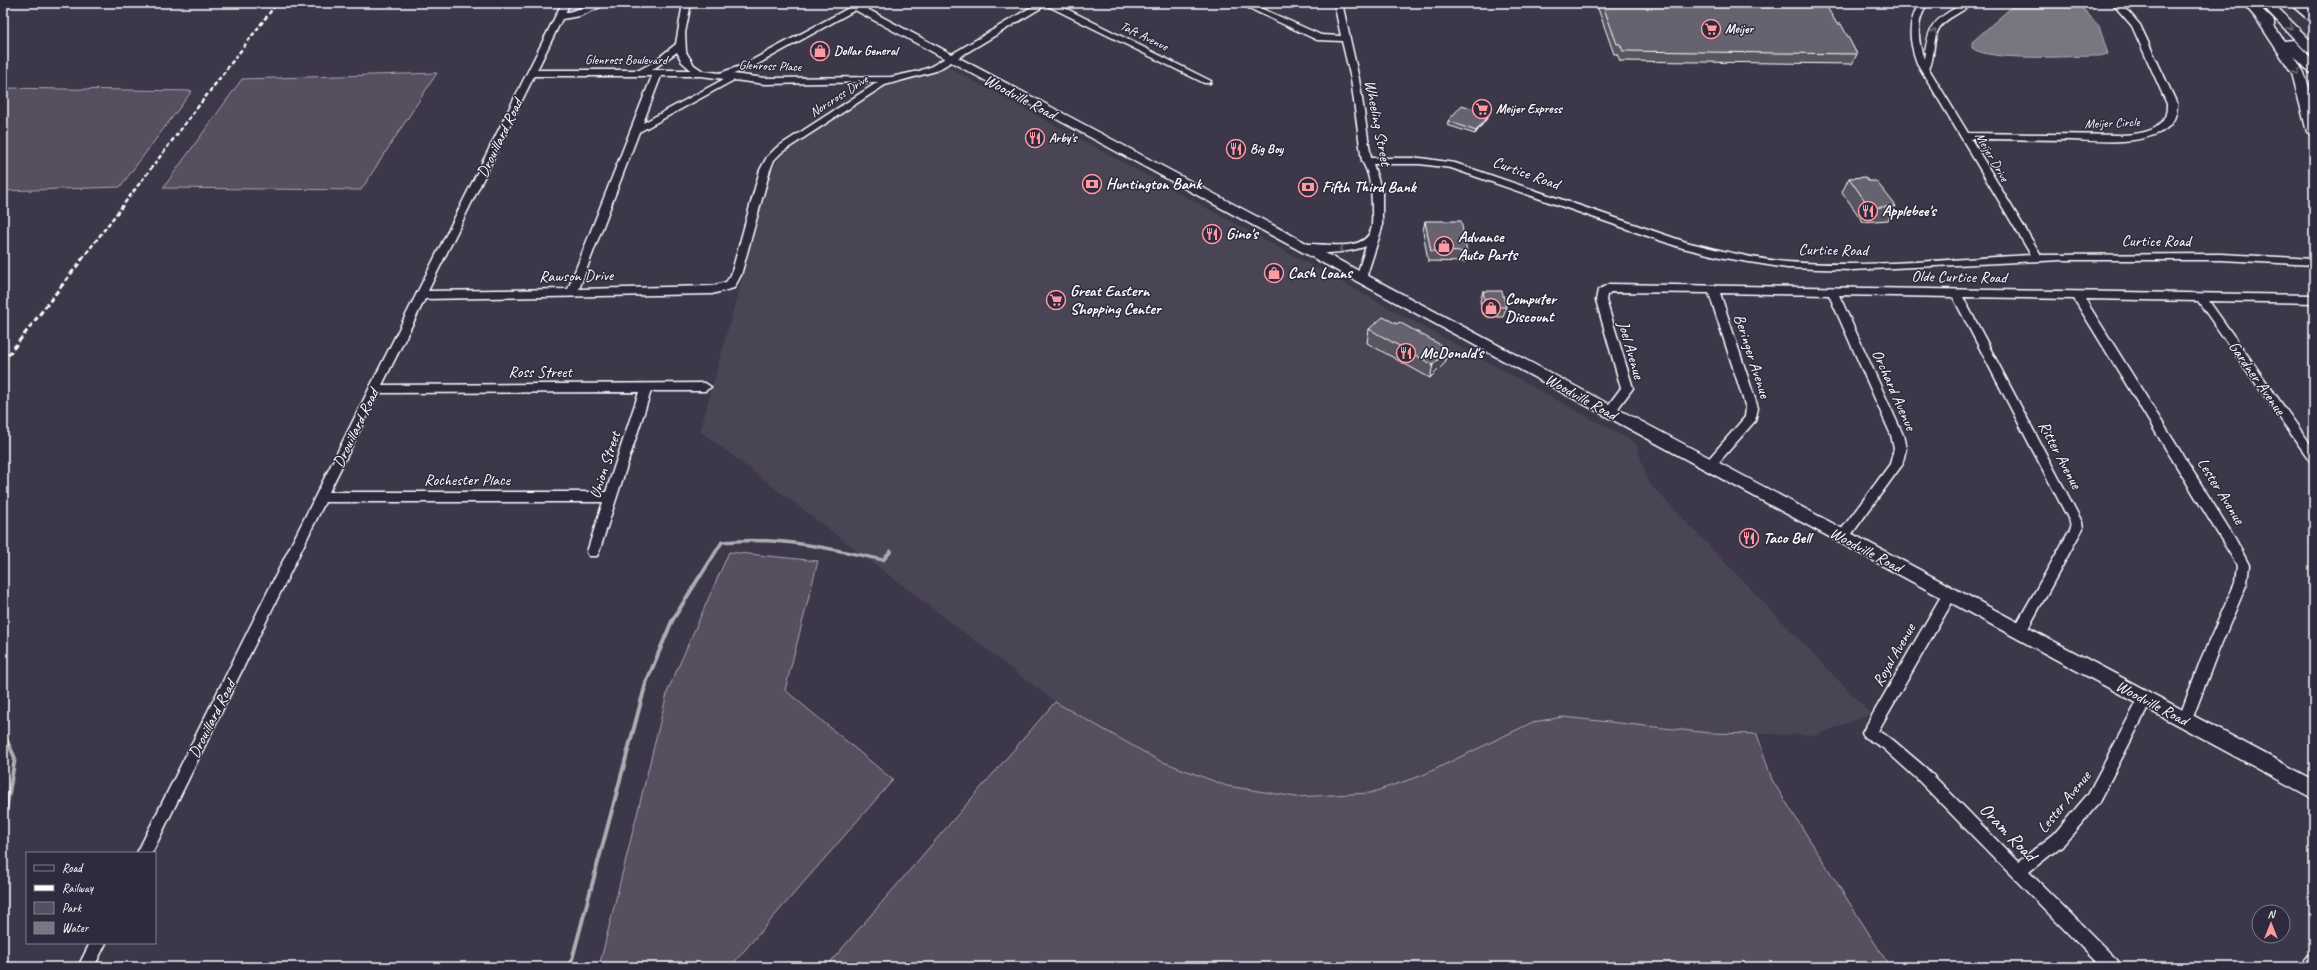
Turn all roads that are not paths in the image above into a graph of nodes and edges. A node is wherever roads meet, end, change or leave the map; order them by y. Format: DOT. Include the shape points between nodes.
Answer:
graph roads {
  1 [pos="566,3"];
  2 [pos="605,3"];
  3 [pos="687,3"];
  4 [pos="1044,3"];
  5 [pos="1048,3"];
  6 [pos="1242,3"];
  7 [pos="1338,3"];
  8 [pos="1924,3"];
  9 [pos="1968,3"];
  10 [pos="2116,3"];
  11 [pos="2249,3"];
  12 [pos="2266,3"];
  13 [pos="2283,3"];
  14 [pos="2295,3"];
  15 [pos="856,4"];
  16 [pos="2261,16"];
  17 [pos="559,17"];
  18 [pos="2314,18"];
  19 [pos="2314,34"];
  20 [pos="1346,39"];
  21 [pos="680,45"];
  22 [pos="2314,51"];
  23 [pos="950,58"];
  24 [pos="1925,69"];
  25 [pos="2314,69"];
  26 [pos="531,73"];
  27 [pos="639,73"];
  28 [pos="658,73"];
  29 [pos="701,73"];
  30 [pos="721,75"];
  31 [pos="732,77"];
  32 [pos="893,79"];
  33 [pos="1207,81"];
  34 [pos="636,131"];
  35 [pos="2314,132"];
  36 [pos="1965,136"];
  37 [pos="1367,161"];
  38 [pos="1376,233"];
  39 [pos="1303,247"];
  40 [pos="2038,258"];
  41 [pos="2314,262"];
  42 [pos="1361,278"];
  43 [pos="730,285"];
  44 [pos="1713,289"];
  45 [pos="1604,291"];
  46 [pos="1832,291"];
  47 [pos="572,292"];
  48 [pos="1956,293"];
  49 [pos="422,295"];
  50 [pos="2077,295"];
  51 [pos="2201,297"];
  52 [pos="2314,299"];
  53 [pos="705,387"];
  54 [pos="646,388"];
  55 [pos="375,389"];
  56 [pos="1609,412"];
  57 [pos="2314,458"];
  58 [pos="1709,466"];
  59 [pos="322,496"];
  60 [pos="611,497"];
  61 [pos="1842,538"];
  62 [pos="593,552"];
  63 [pos="1949,595"];
  64 [pos="2018,632"];
  65 [pos="2145,700"];
  66 [pos="2185,721"];
  67 [pos="1869,733"];
  68 [pos="2314,790"];
  69 [pos="144,852"];
  70 [pos="2018,872"];
  71 [pos="98,944"];
  72 [pos="2314,962"];
  73 [pos="86,967"];
  74 [pos="2112,967"];
  75 [pos="2311,967"];
  1 -- 17 [label="street, Drouillard Road"];
  2 -- 17 [label="street" via="577,14"];
  3 -- 21 [label="street"];
  4 -- 23 [label="street, Norcross Drive"];
  5 -- 33 [label="street, Taft Avenue"];
  6 -- 20 [label="street" via="1320,38"];
  7 -- 20 [label="street, Wheeling Street"];
  8 -- 24 [label="street, Meijer Drive" via="1917,15 1913,32 1918,55"];
  24 -- 9 [label="street, one-way" via="1935,28 1950,14"];
  10 -- 36 [label="street, Meijer Circle" via="2136,25 2172,104 2172,116 2162,128 2146,135 2121,138"];
  11 -- 16 [label="highway"];
  12 -- 22 [label="highway, one-way"];
  13 -- 19 [label="highway"];
  14 -- 18 [label="highway"];
  15 -- 23 [label="main road, Woodville Road"];
  15 -- 30 [label="street, Glenross Boulevard" via="746,67"];
  16 -- 25 [label="highway"];
  16 -- 35 [label="highway, one-way" via="2299,73"];
  17 -- 26 [label="street, Drouillard Road"];
  20 -- 37 [label="street, Wheeling Street"];
  21 -- 27 [label="street" via="655,66"];
  21 -- 29 [label="street" via="682,59"];
  23 -- 32 [label="street, Norcross Drive" via="922,74"];
  23 -- 39 [label="main road, Woodville Road"];
  24 -- 36 [label="street, Meijer Drive"];
  26 -- 27 [label="street, Glenross Boulevard"];
  26 -- 49 [label="street, Drouillard Road"];
  27 -- 28 [label="street, Glenross Boulevard"];
  28 -- 29 [label="street, Glenross Boulevard"];
  28 -- 34 [label="street"];
  29 -- 30 [label="street, Glenross Boulevard"];
  30 -- 31 [label="street, Glenross Boulevard"];
  31 -- 32 [label="street, Glenross Place" via="765,81"];
  31 -- 34 [label="street, Glenross Place"];
  32 -- 43 [label="street, Norcross Drive" via="876,87 792,141 770,159 736,275"];
  34 -- 47 [label="street"];
  36 -- 40 [label="street, Meijer Drive"];
  37 -- 38 [label="street, Wheeling Street" via="1377,192"];
  37 -- 40 [label="street, Curtice Road" via="1428,161 1459,166 1672,242 1724,255 1768,262 1801,266 1852,267"];
  38 -- 39 [label="street, one-way" via="1363,243 1347,248"];
  38 -- 42 [label="street, Wheeling Street"];
  39 -- 42 [label="main road, Woodville Road"];
  40 -- 41 [label="street, Curtice Road" via="2221,257"];
  42 -- 56 [label="main road, Woodville Road"];
  43 -- 47 [label="street, Rawson Drive" via="712,290"];
  44 -- 45 [label="street, Olde Curtice Road" via="1614,288"];
  44 -- 46 [label="street, Olde Curtice Road"];
  44 -- 58 [label="street, Beringer Avenue" via="1749,395 1752,413 1748,423"];
  45 -- 56 [label="street, Joel Avenue" via="1601,298 1603,310 1627,388"];
  46 -- 48 [label="street, Olde Curtice Road"];
  46 -- 61 [label="street, Orchard Avenue" via="1897,435 1900,449 1896,465"];
  47 -- 49 [label="street, Rawson Drive"];
  48 -- 50 [label="street, Olde Curtice Road"];
  48 -- 64 [label="street, Ritter Avenue" via="2076,522 2077,528 2072,538"];
  49 -- 55 [label="street, Drouillard Road"];
  50 -- 51 [label="street, Olde Curtice Road"];
  50 -- 66 [label="street, Lester Avenue" via="2243,565 2237,595 2208,659"];
  51 -- 52 [label="street, Olde Curtice Road"];
  51 -- 57 [label="street, Gardner Avenue"];
  53 -- 54 [label="street, Ross Street"];
  54 -- 55 [label="street, Ross Street"];
  54 -- 60 [label="street, Union Street"];
  55 -- 59 [label="street, Drouillard Road"];
  56 -- 58 [label="main road, Woodville Road"];
  58 -- 61 [label="main road, Woodville Road"];
  59 -- 60 [label="street, Rochester Place"];
  59 -- 69 [label="street, Drouillard Road"];
  60 -- 62 [label="street, Union Street"];
  61 -- 63 [label="main road, Woodville Road"];
  63 -- 64 [label="main road, Woodville Road"];
  63 -- 67 [label="street, Royal Avenue"];
  64 -- 65 [label="main road, Woodville Road"];
  65 -- 66 [label="main road, Woodville Road"];
  65 -- 70 [label="street, Lester Avenue" via="2093,799 2060,839"];
  66 -- 68 [label="main road, Woodville Road"];
  67 -- 70 [label="street, Oram Road" via="1888,744 1921,773"];
  70 -- 74 [label="street, Oram Road"];
  71 -- 73 [label="street"];
  72 -- 75 [label="street"];
}
